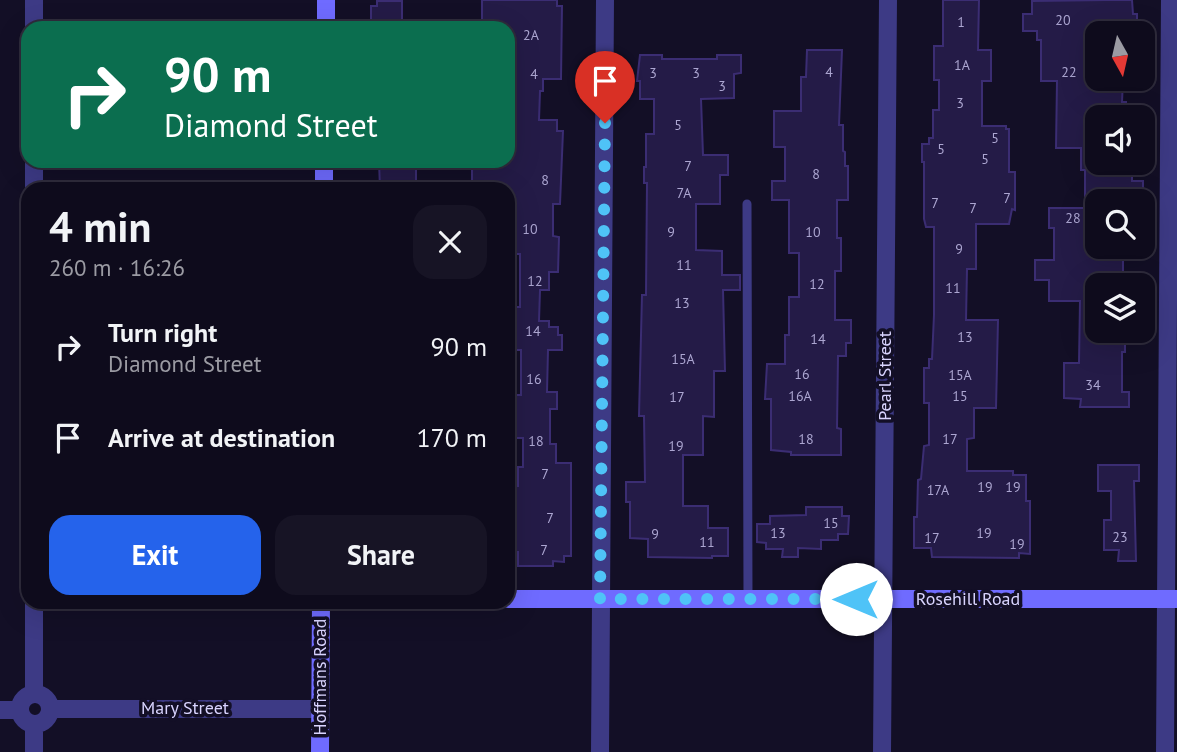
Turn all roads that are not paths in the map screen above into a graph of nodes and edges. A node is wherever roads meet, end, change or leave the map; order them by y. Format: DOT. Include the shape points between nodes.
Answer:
graph roads {
  1 [pos="34,0"];
  2 [pos="326,0"];
  3 [pos="605,0"];
  4 [pos="888,0"];
  5 [pos="1170,0"];
  6 [pos="34,21"];
  7 [pos="326,21"];
  8 [pos="747,204"];
  9 [pos="515,599"];
  10 [pos="600,599"];
  11 [pos="884,599"];
  12 [pos="1172,599"];
  13 [pos="748,600"];
  14 [pos="34,609"];
  15 [pos="321,609"];
  16 [pos="34,694"];
  17 [pos="50,709"];
  18 [pos="320,709"];
  19 [pos="0,710"];
  20 [pos="19,710"];
  21 [pos="34,724"];
  22 [pos="34,752"];
  23 [pos="320,752"];
  24 [pos="600,752"];
  25 [pos="882,752"];
  26 [pos="1165,752"];
  1 -- 6 [label="street"];
  2 -- 7 [label="street"];
  3 -- 10 [label="street"];
  4 -- 11 [label="street, Pearl Street"];
  5 -- 12 [label="street"];
  8 -- 13 [label="lane"];
  9 -- 10 [label="street, Rosehill Road"];
  10 -- 13 [label="street, Rosehill Road"];
  10 -- 24 [label="street"];
  11 -- 12 [label="street, Rosehill Road"];
  11 -- 13 [label="street, Rosehill Road"];
  11 -- 25 [label="street, Pearl Street"];
  12 -- 26 [label="street"];
  14 -- 16 [label="street"];
  15 -- 18 [label="street, Hoffmans Road"];
  16 -- 17 [label="street" via="43,696"];
  16 -- 20 [label="street" via="21,701"];
  17 -- 18 [label="street, Mary Street"];
  17 -- 21 [label="street" via="44,721"];
  18 -- 23 [label="street, Hoffmans Road"];
  19 -- 20 [label="street"];
  20 -- 21 [label="street" via="23,719"];
  21 -- 22 [label="street"];
}
